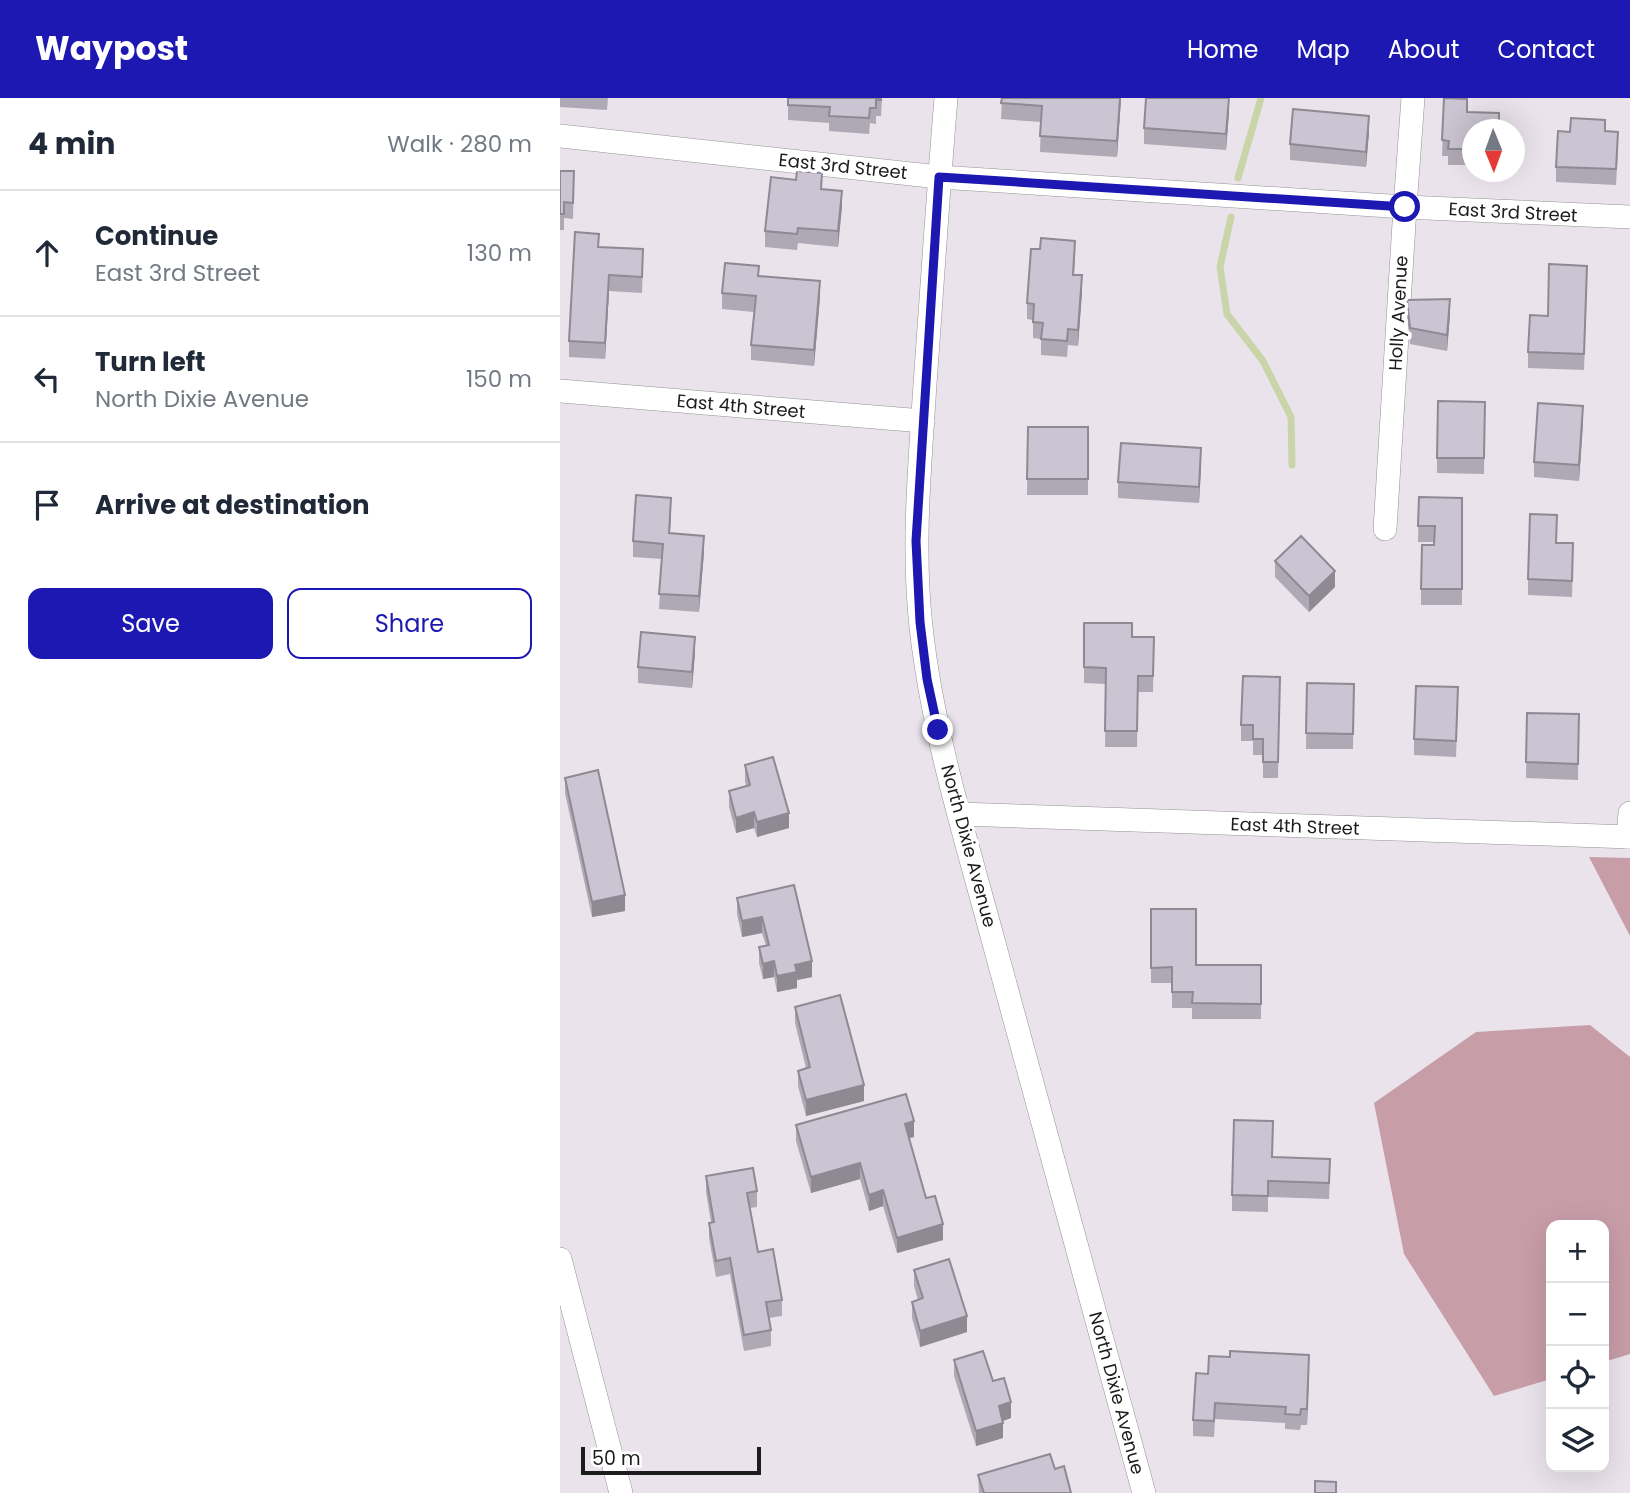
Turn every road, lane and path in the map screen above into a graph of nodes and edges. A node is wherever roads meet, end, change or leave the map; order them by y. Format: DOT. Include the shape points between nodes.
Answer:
graph roads {
  1 [pos="946,98"];
  2 [pos="1413,98"];
  3 [pos="560,135"];
  4 [pos="939,177"];
  5 [pos="1405,207"];
  6 [pos="1630,217"];
  7 [pos="560,391"];
  8 [pos="923,421"];
  9 [pos="1385,528"];
  10 [pos="1630,813"];
  11 [pos="960,814"];
  12 [pos="1629,837"];
  13 [pos="560,1259"];
  14 [pos="621,1493"];
  15 [pos="1144,1493"];
  1 -- 4 [label="street, North Dixie Avenue"];
  2 -- 5 [label="street, Holly Avenue"];
  3 -- 4 [label="street, East 3rd Street"];
  4 -- 5 [label="street, East 3rd Street"];
  4 -- 8 [label="street, North Dixie Avenue"];
  5 -- 6 [label="street, East 3rd Street"];
  5 -- 9 [label="street, Holly Avenue"];
  7 -- 8 [label="street, East 4th Street"];
  8 -- 11 [label="street, North Dixie Avenue" via="916,541 920,622 927,679"];
  10 -- 12 [label="street"];
  11 -- 12 [label="street, East 4th Street"];
  11 -- 15 [label="street, North Dixie Avenue"];
  13 -- 14 [label="street"];
}
